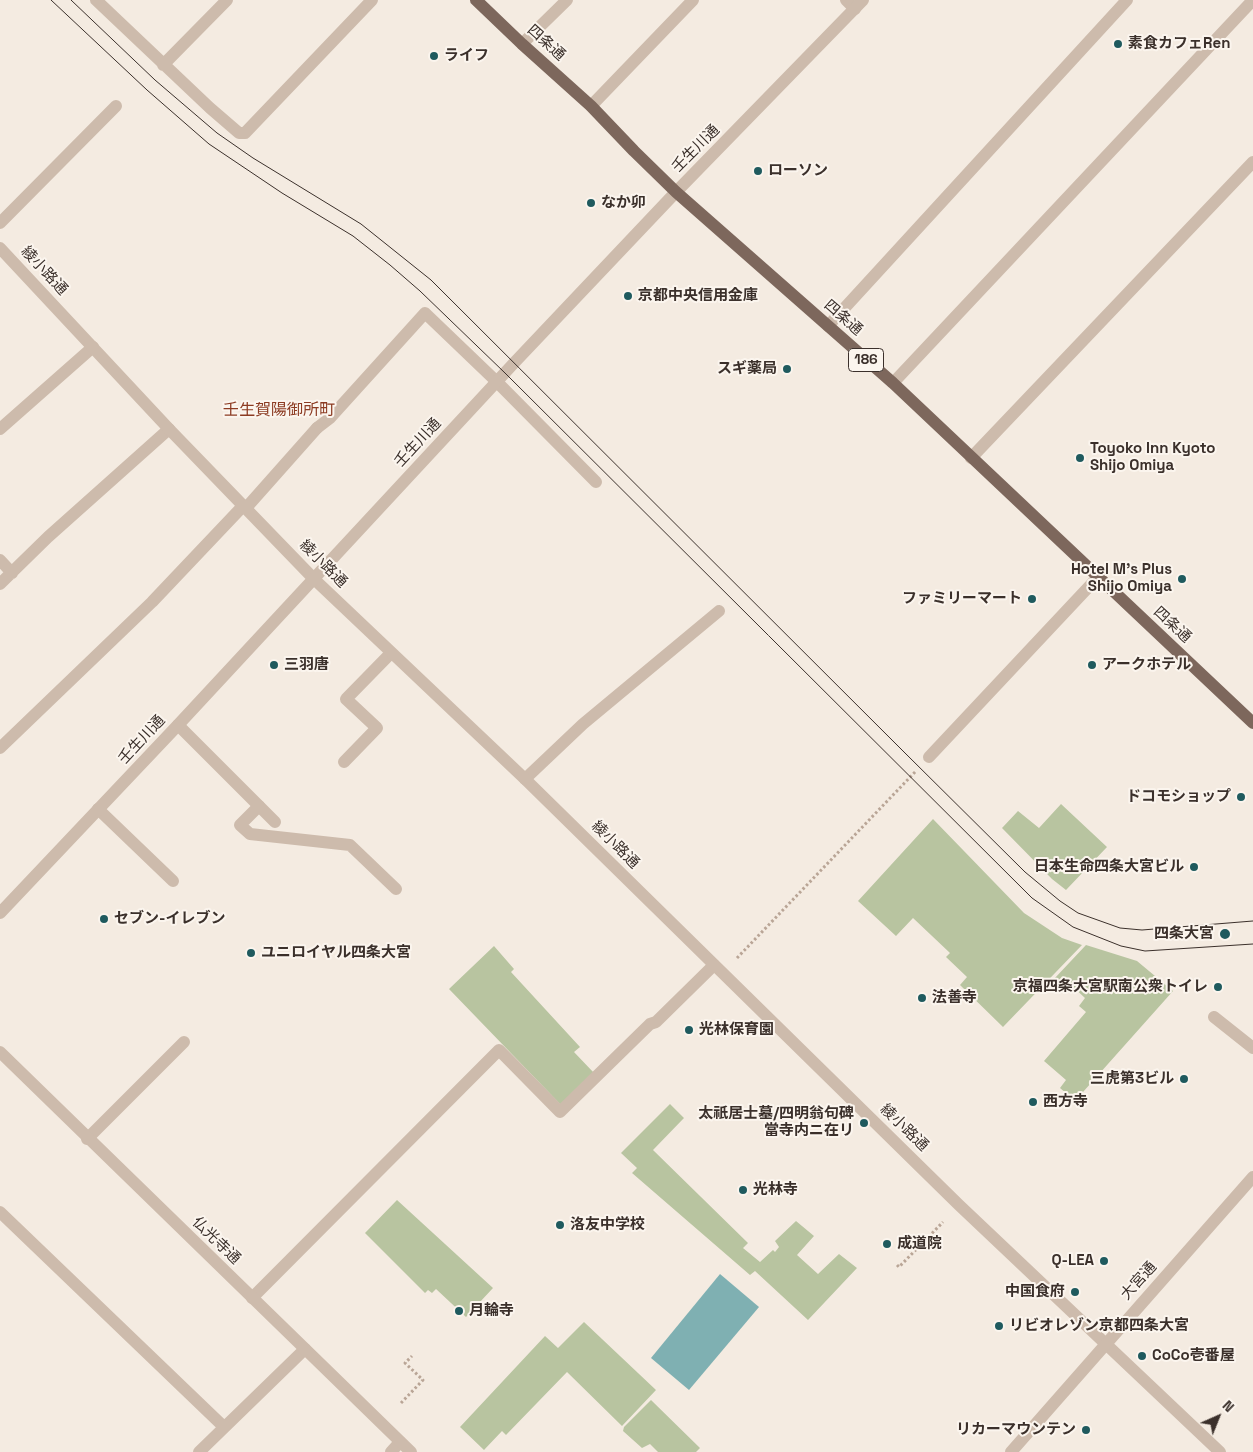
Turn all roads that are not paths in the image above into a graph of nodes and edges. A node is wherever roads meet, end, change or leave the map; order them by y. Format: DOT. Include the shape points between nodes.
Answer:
graph roads {
  1 [pos="96,0"];
  2 [pos="227,0"];
  3 [pos="372,0"];
  4 [pos="476,0"];
  5 [pos="567,0"];
  6 [pos="693,0"];
  7 [pos="1127,0"];
  8 [pos="1253,0"];
  9 [pos="855,3"];
  10 [pos="522,44"];
  11 [pos="163,65"];
  12 [pos="116,106"];
  13 [pos="591,106"];
  14 [pos="1253,162"];
  15 [pos="676,192"];
  16 [pos="0,223"];
  17 [pos="0,248"];
  18 [pos="828,326"];
  19 [pos="93,347"];
  20 [pos="497,382"];
  21 [pos="893,383"];
  22 [pos="0,429"];
  23 [pos="169,429"];
  24 [pos="971,458"];
  25 [pos="596,482"];
  26 [pos="245,507"];
  27 [pos="0,560"];
  28 [pos="12,573"];
  29 [pos="1098,578"];
  30 [pos="314,579"];
  31 [pos="0,584"];
  32 [pos="719,611"];
  33 [pos="391,653"];
  34 [pos="1253,723"];
  35 [pos="178,725"];
  36 [pos="0,748"];
  37 [pos="929,757"];
  38 [pos="344,762"];
  39 [pos="525,779"];
  40 [pos="259,806"];
  41 [pos="98,809"];
  42 [pos="275,822"];
  43 [pos="174,881"];
  44 [pos="396,889"];
  45 [pos="0,913"];
  46 [pos="718,969"];
  47 [pos="1214,1016"];
  48 [pos="184,1042"];
  49 [pos="1253,1048"];
  50 [pos="0,1052"];
  51 [pos="87,1139"];
  52 [pos="1253,1177"];
  53 [pos="0,1212"];
  54 [pos="252,1298"];
  55 [pos="1105,1344"];
  56 [pos="305,1349"];
  57 [pos="224,1427"];
  58 [pos="400,1442"];
  59 [pos="199,1452"];
  60 [pos="391,1452"];
  61 [pos="411,1452"];
  62 [pos="1011,1452"];
  63 [pos="1220,1452"];
  1 -- 11 [label="street"];
  2 -- 11 [label="street"];
  3 -- 11 [label="street" via="245,133 239,133"];
  4 -- 10 [label="main road, 四条通 / 186"];
  5 -- 10 [label="street"];
  6 -- 13 [label="street"];
  7 -- 18 [label="street"];
  8 -- 21 [label="street"];
  9 -- 15 [label="street, 壬生川通"];
  10 -- 13 [label="main road, 四条通 / 186"];
  12 -- 16 [label="street"];
  13 -- 15 [label="main road, 四条通 / 186"];
  14 -- 24 [label="street"];
  15 -- 18 [label="main road, 四条通 / 186"];
  15 -- 20 [label="street, 壬生川通"];
  17 -- 19 [label="street, 綾小路通"];
  18 -- 21 [label="main road, 四条通 / 186"];
  19 -- 22 [label="street"];
  19 -- 23 [label="street, 綾小路通"];
  20 -- 25 [label="street"];
  20 -- 26 [label="street" via="425,313"];
  20 -- 30 [label="street, 壬生川通"];
  21 -- 24 [label="main road, 四条通 / 186"];
  23 -- 26 [label="street, 綾小路通"];
  23 -- 28 [label="street"];
  24 -- 29 [label="main road, 四条通 / 186"];
  26 -- 30 [label="street, 綾小路通"];
  26 -- 36 [label="street" via="152,602"];
  27 -- 28 [label="street"];
  28 -- 31 [label="street"];
  29 -- 34 [label="main road, 四条通 / 186"];
  29 -- 37 [label="street"];
  30 -- 33 [label="street, 綾小路通"];
  30 -- 35 [label="street, 壬生川通"];
  32 -- 39 [label="street" via="583,724"];
  33 -- 38 [label="street" via="346,699 377,728"];
  33 -- 39 [label="street, 綾小路通"];
  35 -- 40 [label="street"];
  35 -- 41 [label="street, 壬生川通"];
  39 -- 46 [label="street, 綾小路通"];
  40 -- 42 [label="street"];
  40 -- 44 [label="street" via="240,825 250,834 350,845"];
  41 -- 43 [label="street"];
  41 -- 45 [label="street, 壬生川通"];
  46 -- 54 [label="street" via="650,1024 560,1112 499,1050"];
  46 -- 55 [label="street, 綾小路通"];
  47 -- 49 [label="street"];
  48 -- 51 [label="street"];
  50 -- 51 [label="street, 仏光寺通"];
  51 -- 54 [label="street, 仏光寺通"];
  52 -- 55 [label="street, 大宮通"];
  53 -- 57 [label="street"];
  54 -- 56 [label="street, 仏光寺通"];
  55 -- 62 [label="street, 大宮通"];
  55 -- 63 [label="street, 綾小路通"];
  56 -- 57 [label="street"];
  56 -- 58 [label="street, 仏光寺通"];
  57 -- 59 [label="street"];
  58 -- 60 [label="street"];
  58 -- 61 [label="street, 仏光寺通"];
}
